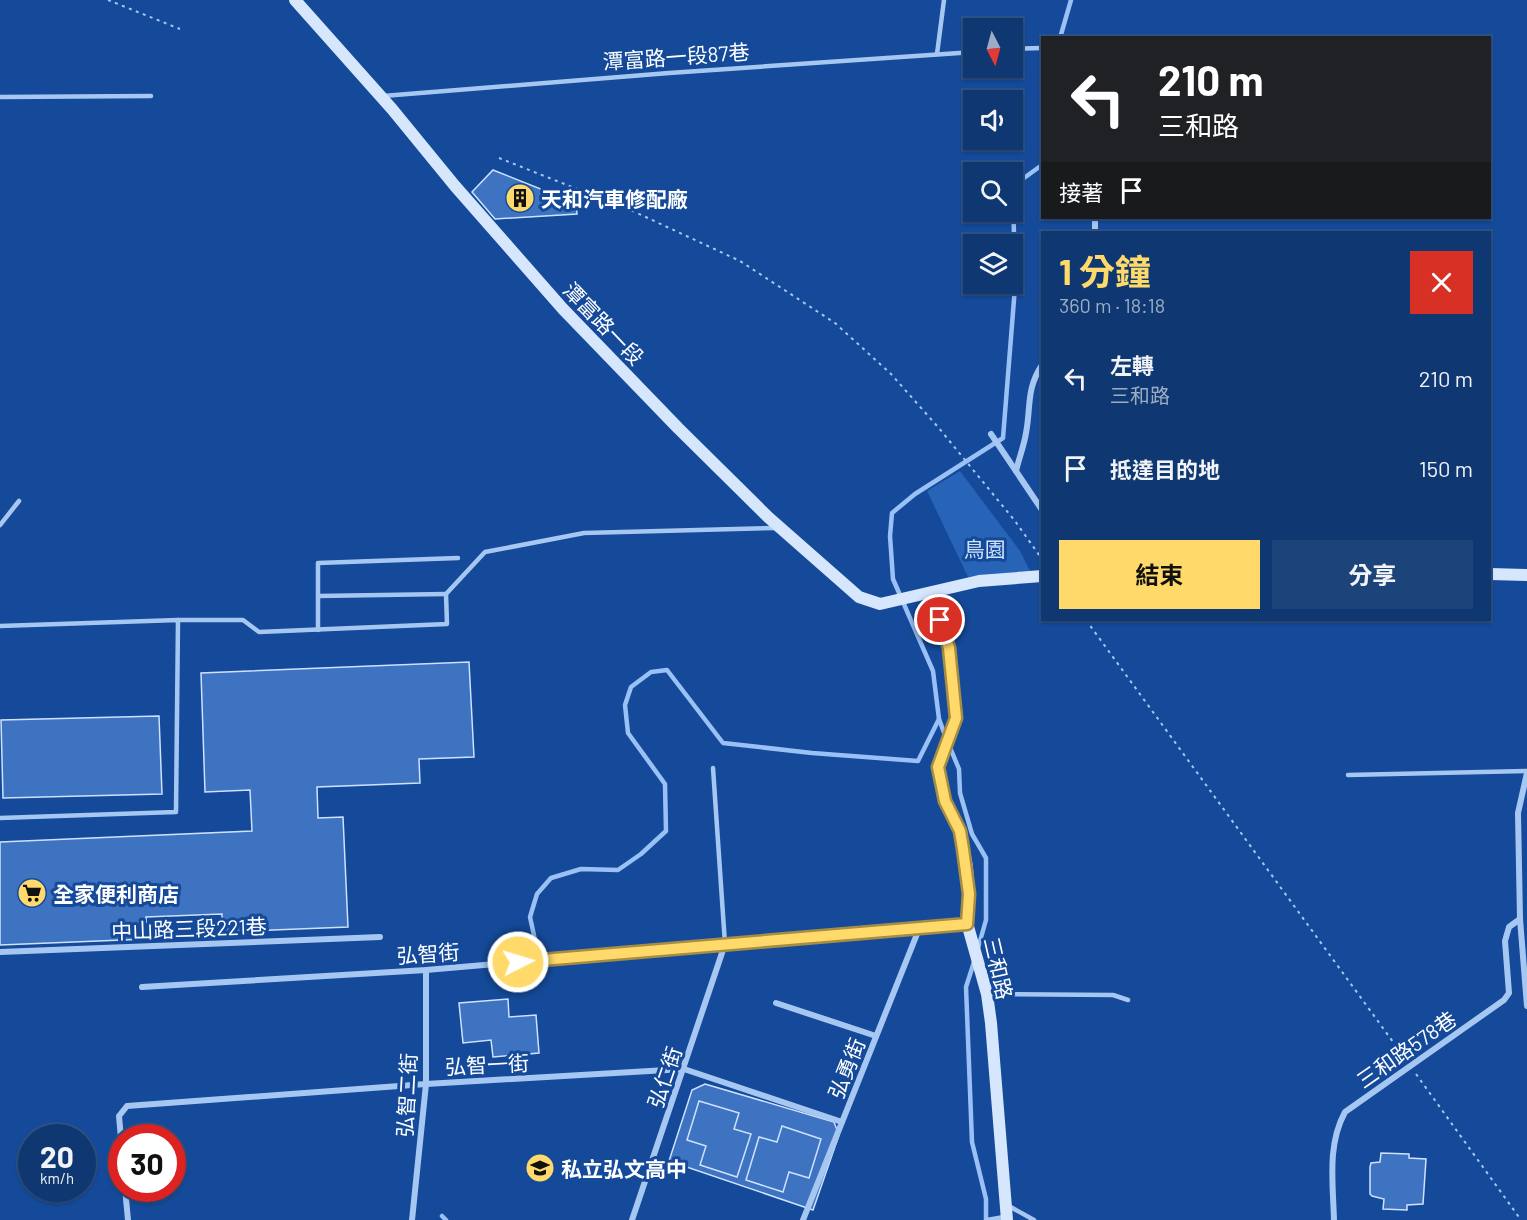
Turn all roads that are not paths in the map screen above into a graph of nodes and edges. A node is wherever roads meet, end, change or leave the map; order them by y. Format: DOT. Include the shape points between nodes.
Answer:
graph roads {
  1 [pos="295,0"];
  2 [pos="944,0"];
  3 [pos="1041,48"];
  4 [pos="1023,49"];
  5 [pos="963,53"];
  6 [pos="937,54"];
  7 [pos="151,96"];
  8 [pos="380,96"];
  9 [pos="0,97"];
  10 [pos="1041,367"];
  11 [pos="992,436"];
  12 [pos="1016,471"];
  13 [pos="19,501"];
  14 [pos="1041,508"];
  15 [pos="0,525"];
  16 [pos="780,528"];
  17 [pos="458,558"];
  18 [pos="1491,574"];
  19 [pos="1527,575"];
  20 [pos="1041,576"];
  21 [pos="929,593"];
  22 [pos="446,594"];
  23 [pos="318,596"];
  24 [pos="178,620"];
  25 [pos="0,626"];
  26 [pos="318,630"];
  27 [pos="713,768"];
  28 [pos="1527,772"];
  29 [pos="1348,775"];
  30 [pos="0,818"];
  31 [pos="1520,919"];
  32 [pos="967,924"];
  33 [pos="919,929"];
  34 [pos="380,937"];
  35 [pos="725,944"];
  36 [pos="0,952"];
  37 [pos="426,970"];
  38 [pos="142,987"];
  39 [pos="987,994"];
  40 [pos="1128,1000"];
  41 [pos="776,1003"];
  42 [pos="1527,1006"];
  43 [pos="876,1036"];
  44 [pos="684,1069"];
  45 [pos="426,1084"];
  46 [pos="842,1122"];
  47 [pos="119,1124"];
  48 [pos="126,1202"];
  49 [pos="1006,1214"];
  50 [pos="128,1220"];
  51 [pos="412,1220"];
  52 [pos="632,1220"];
  53 [pos="803,1220"];
  54 [pos="987,1220"];
  55 [pos="1034,1220"];
  56 [pos="1334,1220"];
  1 -- 8 [label="street, 潭富路一段"];
  2 -- 6 [label="lane"];
  3 -- 4 [label="lane"];
  5 -- 6 [label="lane, 潭富路一段87巷"];
  6 -- 8 [label="lane, 潭富路一段87巷"];
  7 -- 9 [label="lane"];
  8 -- 16 [label="street, 潭富路一段" via="563,309"];
  10 -- 12 [label="street" via="1030,390 1026,434"];
  11 -- 12 [label="street"];
  12 -- 14 [label="street"];
  13 -- 15 [label="lane"];
  16 -- 21 [label="street, 潭富路一段" via="859,597 880,604"];
  16 -- 22 [label="lane" via="584,533 485,552"];
  17 -- 23 [label="lane" via="318,563"];
  18 -- 19 [label="street"];
  20 -- 21 [label="street, 潭富路一段" via="979,581"];
  21 -- 32 [label="street, 三和路" via="949,648 956,718 938,767 945,801 960,831 969,894"];
  22 -- 23 [label="lane"];
  22 -- 26 [label="lane" via="447,624"];
  23 -- 26 [label="lane"];
  24 -- 25 [label="lane"];
  24 -- 26 [label="lane" via="243,620 259,632"];
  24 -- 30 [label="lane" via="176,812"];
  27 -- 35 [label="lane"];
  28 -- 29 [label="lane"];
  28 -- 31 [label="street" via="1518,813"];
  31 -- 42 [label="street"];
  31 -- 56 [label="street, 三和路578巷" via="1509,927 1505,941 1509,993 1504,1000 1345,1112 1332,1146"];
  32 -- 33 [label="street, 弘智街"];
  32 -- 39 [label="street, 三和路"];
  33 -- 35 [label="street, 弘智街"];
  33 -- 43 [label="street, 弘勇街"];
  34 -- 36 [label="street, 中山路三段221巷"];
  35 -- 37 [label="street, 弘智街"];
  35 -- 44 [label="street, 弘仁街"];
  37 -- 38 [label="street, 弘智街"];
  37 -- 45 [label="street, 弘智二街"];
  39 -- 40 [label="lane" via="1113,994"];
  39 -- 49 [label="street, 三和路"];
  41 -- 43 [label="street"];
  43 -- 46 [label="street, 弘勇街"];
  44 -- 45 [label="street, 弘智一街"];
  44 -- 46 [label="street, 弘智一街"];
  44 -- 52 [label="street, 弘仁街"];
  45 -- 47 [label="street, 弘智一街" via="127,1106 118,1116"];
  45 -- 51 [label="street, 弘智二街"];
  46 -- 53 [label="street, 弘勇街"];
  48 -- 50 [label="street"];
  49 -- 54 [label="lane"];
  49 -- 55 [label="lane"];
}
